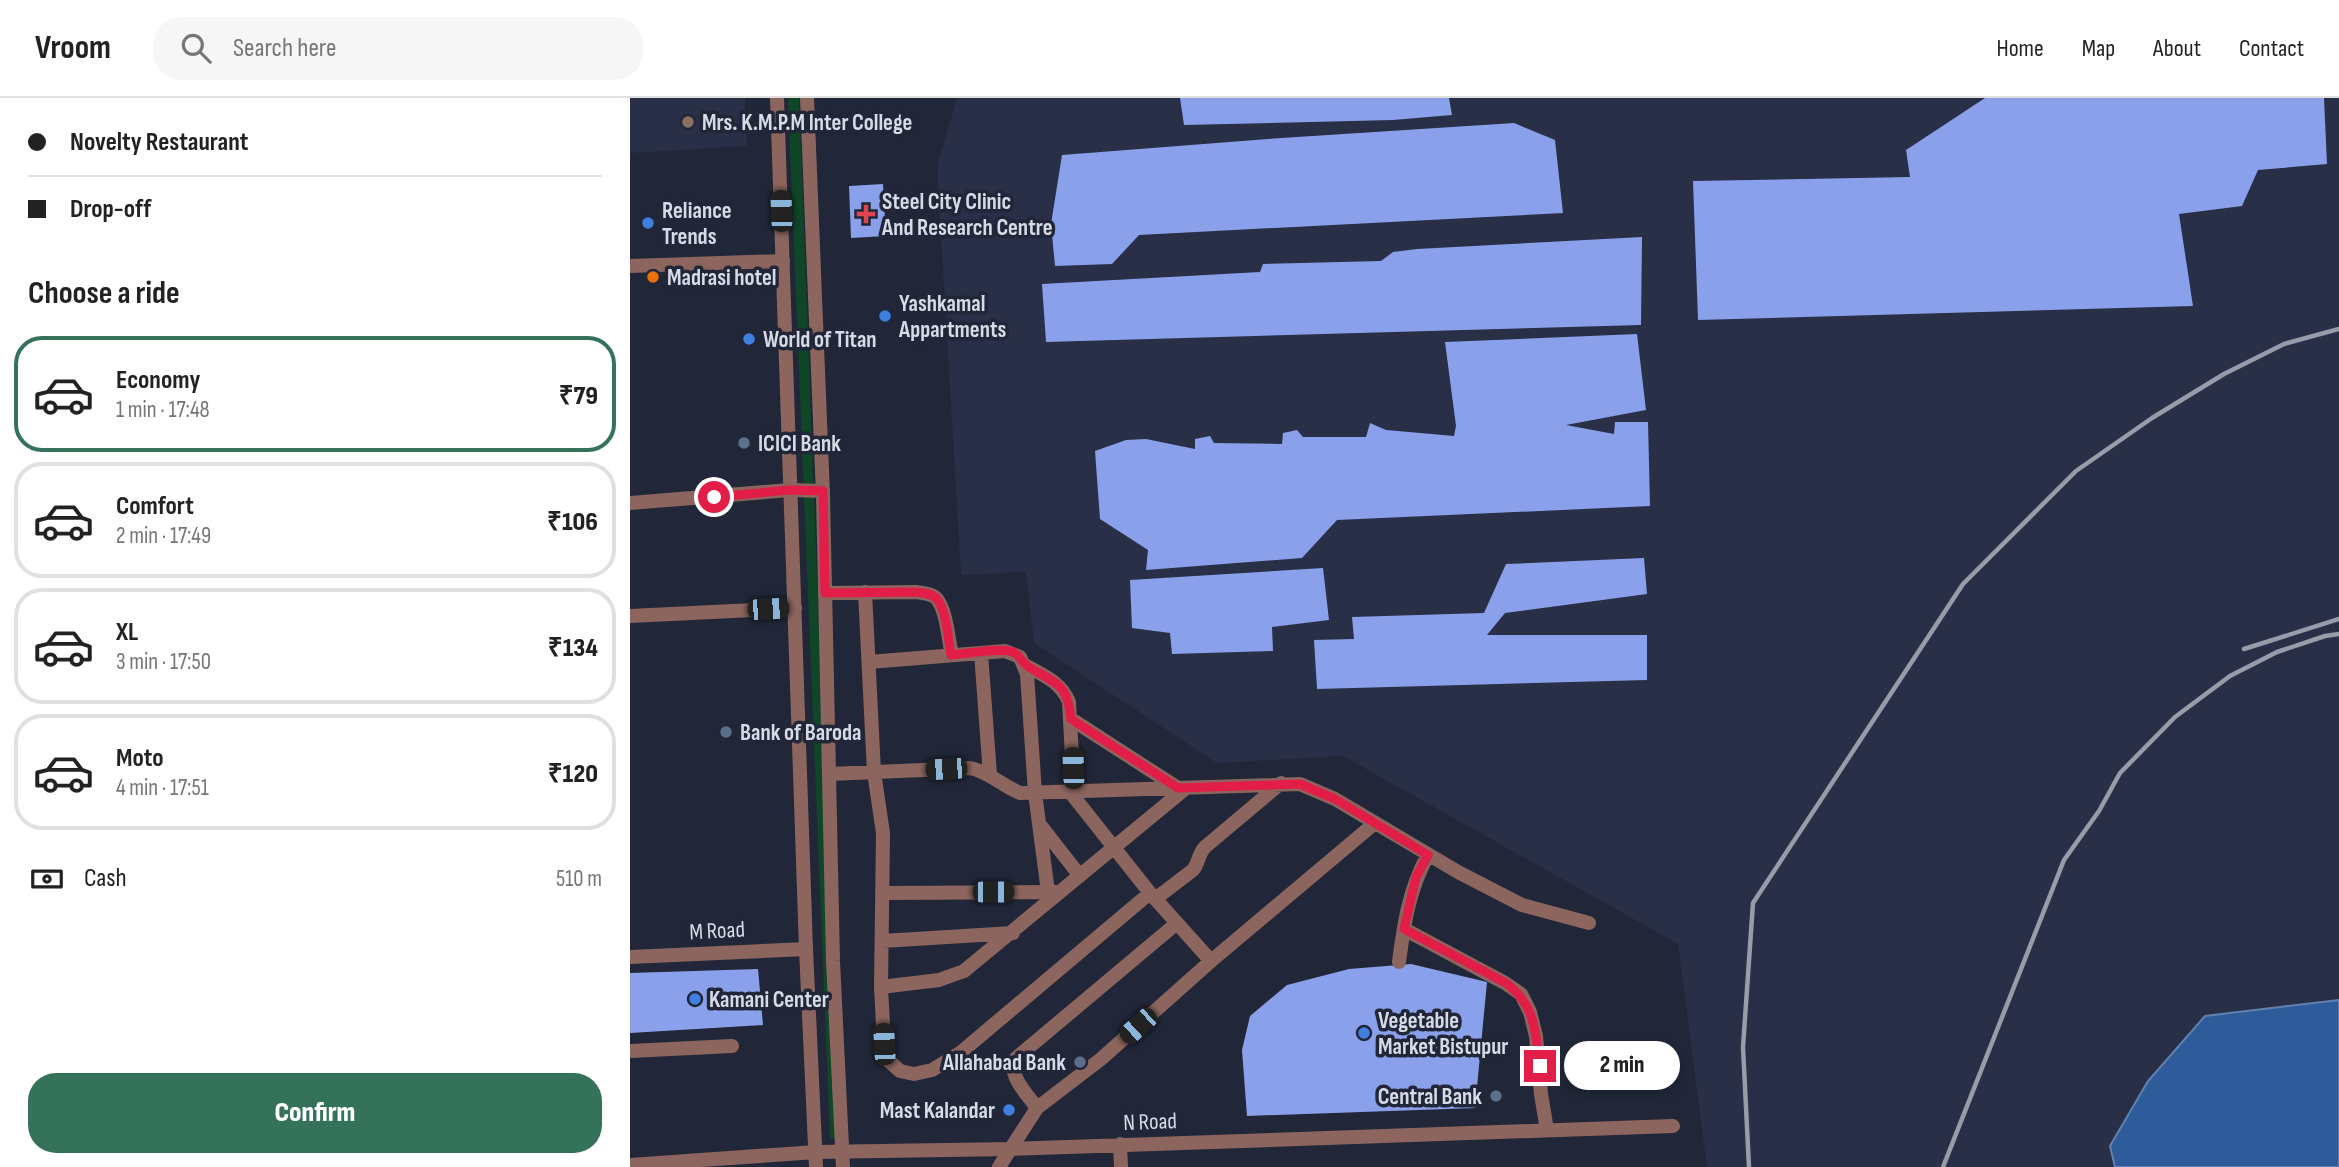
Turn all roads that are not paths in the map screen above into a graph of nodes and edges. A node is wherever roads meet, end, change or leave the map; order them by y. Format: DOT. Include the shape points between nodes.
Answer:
graph roads {
  1 [pos="777,98"];
  2 [pos="807,98"];
  3 [pos="783,261"];
  4 [pos="630,266"];
  5 [pos="790,490"];
  6 [pos="823,491"];
  7 [pos="630,503"];
  8 [pos="865,592"];
  9 [pos="825,593"];
  10 [pos="795,608"];
  11 [pos="630,616"];
  12 [pos="981,653"];
  13 [pos="951,655"];
  14 [pos="869,662"];
  15 [pos="1025,665"];
  16 [pos="1071,719"];
  17 [pos="874,772"];
  18 [pos="829,774"];
  19 [pos="990,775"];
  20 [pos="1281,783"];
  21 [pos="1182,788"];
  22 [pos="1072,792"];
  23 [pos="1035,793"];
  24 [pos="1375,823"];
  25 [pos="1040,825"];
  26 [pos="1112,848"];
  27 [pos="1428,855"];
  28 [pos="1080,876"];
  29 [pos="1055,892"];
  30 [pos="883,893"];
  31 [pos="1152,896"];
  32 [pos="1177,923"];
  33 [pos="1589,923"];
  34 [pos="1404,929"];
  35 [pos="1013,933"];
  36 [pos="882,941"];
  37 [pos="806,949"];
  38 [pos="630,957"];
  39 [pos="1211,961"];
  40 [pos="1399,962"];
  41 [pos="881,987"];
  42 [pos="733,1046"];
  43 [pos="630,1051"];
  44 [pos="1037,1108"];
  45 [pos="1673,1126"];
  46 [pos="1547,1130"];
  47 [pos="1120,1144"];
  48 [pos="1011,1149"];
  49 [pos="842,1151"];
  50 [pos="816,1152"];
  51 [pos="630,1165"];
  52 [pos="816,1167"];
  53 [pos="843,1167"];
  54 [pos="999,1167"];
  55 [pos="1121,1167"];
  1 -- 3 [label="street"];
  2 -- 6 [label="street"];
  3 -- 4 [label="street"];
  3 -- 5 [label="street"];
  5 -- 6 [label="street"];
  5 -- 7 [label="street"];
  5 -- 10 [label="street"];
  6 -- 9 [label="street"];
  8 -- 9 [label="street"];
  8 -- 13 [label="street" via="929,594 943,613"];
  8 -- 14 [label="street"];
  9 -- 18 [label="street"];
  10 -- 11 [label="street"];
  10 -- 37 [label="street"];
  12 -- 13 [label="street"];
  12 -- 15 [label="street" via="1014,653"];
  12 -- 19 [label="street"];
  13 -- 14 [label="street"];
  14 -- 17 [label="street"];
  15 -- 16 [label="street" via="1065,691"];
  15 -- 23 [label="street"];
  16 -- 21 [label="street"];
  16 -- 22 [label="street"];
  17 -- 18 [label="street"];
  17 -- 19 [label="street" via="970,768"];
  17 -- 30 [label="street" via="883,833"];
  18 -- 49 [label="street"];
  19 -- 23 [label="street" via="1005,787"];
  20 -- 21 [label="street"];
  20 -- 24 [label="street" via="1317,790"];
  20 -- 31 [label="street" via="1205,847 1193,870"];
  21 -- 22 [label="street"];
  21 -- 26 [label="street"];
  22 -- 23 [label="street"];
  22 -- 26 [label="street"];
  23 -- 25 [label="street"];
  24 -- 27 [label="street"];
  24 -- 39 [label="street"];
  25 -- 28 [label="street"];
  25 -- 29 [label="street"];
  26 -- 28 [label="street"];
  26 -- 31 [label="street"];
  27 -- 33 [label="street" via="1522,905"];
  27 -- 34 [label="street" via="1416,877"];
  28 -- 29 [label="street"];
  29 -- 30 [label="street"];
  29 -- 35 [label="street"];
  30 -- 36 [label="street"];
  31 -- 32 [label="street"];
  31 -- 41 [label="street" via="960,1053 932,1070 914,1074 900,1071 889,1061"];
  32 -- 39 [label="street"];
  32 -- 44 [label="street" via="1015,1059 1014,1075"];
  34 -- 40 [label="street"];
  34 -- 46 [label="street" via="1521,995 1536,1036"];
  35 -- 36 [label="street"];
  35 -- 41 [label="street" via="964,971 939,980"];
  36 -- 41 [label="street"];
  37 -- 38 [label="street, M Road"];
  37 -- 50 [label="street"];
  39 -- 44 [label="street" via="1101,1059"];
  42 -- 43 [label="street"];
  44 -- 48 [label="street"];
  45 -- 46 [label="street, N Road"];
  46 -- 47 [label="street, N Road"];
  47 -- 48 [label="street, N Road"];
  47 -- 55 [label="street"];
  48 -- 49 [label="street, N Road"];
  48 -- 54 [label="street"];
  49 -- 50 [label="street, N Road"];
  49 -- 53 [label="street"];
  50 -- 51 [label="street, N Road"];
  50 -- 52 [label="street"];
}
